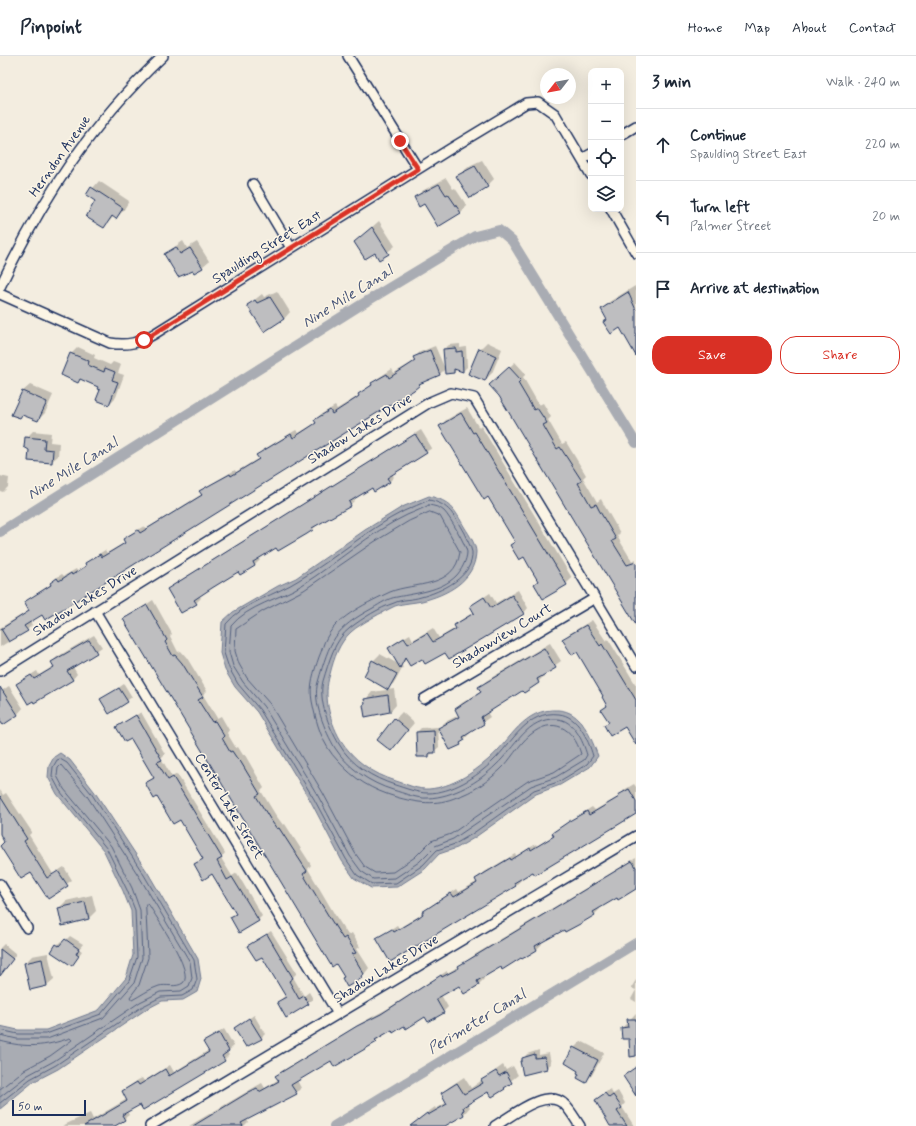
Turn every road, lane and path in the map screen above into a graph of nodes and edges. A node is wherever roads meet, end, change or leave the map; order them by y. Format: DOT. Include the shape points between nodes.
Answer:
graph roads {
  1 [pos="163,56"];
  2 [pos="348,56"];
  3 [pos="636,126"];
  4 [pos="624,133"];
  5 [pos="588,156"];
  6 [pos="582,159"];
  7 [pos="418,169"];
  8 [pos="588,170"];
  9 [pos="253,184"];
  10 [pos="612,212"];
  11 [pos="291,248"];
  12 [pos="636,253"];
  13 [pos="0,287"];
  14 [pos="0,294"];
  15 [pos="595,598"];
  16 [pos="95,612"];
  17 [pos="636,666"];
  18 [pos="0,671"];
  19 [pos="424,699"];
  20 [pos="636,836"];
  21 [pos="0,884"];
  22 [pos="27,928"];
  23 [pos="338,1014"];
  24 [pos="150,1126"];
  25 [pos="495,1126"];
  26 [pos="580,1126"];
  1 -- 13 [label="street, Herndon Avenue" via="115,104 83,143 36,216"];
  2 -- 7 [label="street"];
  3 -- 4 [label="street"];
  5 -- 6 [label="street"];
  6 -- 7 [label="street, Spaulding Street East" via="556,114 538,102 526,103"];
  6 -- 8 [label="street"];
  7 -- 11 [label="street, Spaulding Street East"];
  9 -- 11 [label="street"];
  10 -- 12 [label="street"];
  11 -- 14 [label="street, Spaulding Street East" via="154,334 133,344 110,343"];
  15 -- 16 [label="street, Shadow Lakes Drive" via="474,398 451,393 430,402"];
  15 -- 17 [label="street, Shadow Lakes Drive"];
  15 -- 19 [label="street, Shadowview Court"];
  16 -- 18 [label="street, Shadow Lakes Drive"];
  16 -- 23 [label="street, Center Lake Street"];
  20 -- 23 [label="street, Shadow Lakes Drive"];
  21 -- 22 [label="street"];
  23 -- 24 [label="street, Shadow Lakes Drive"];
  25 -- 26 [label="street" via="545,1098 555,1099 565,1105"];
}
